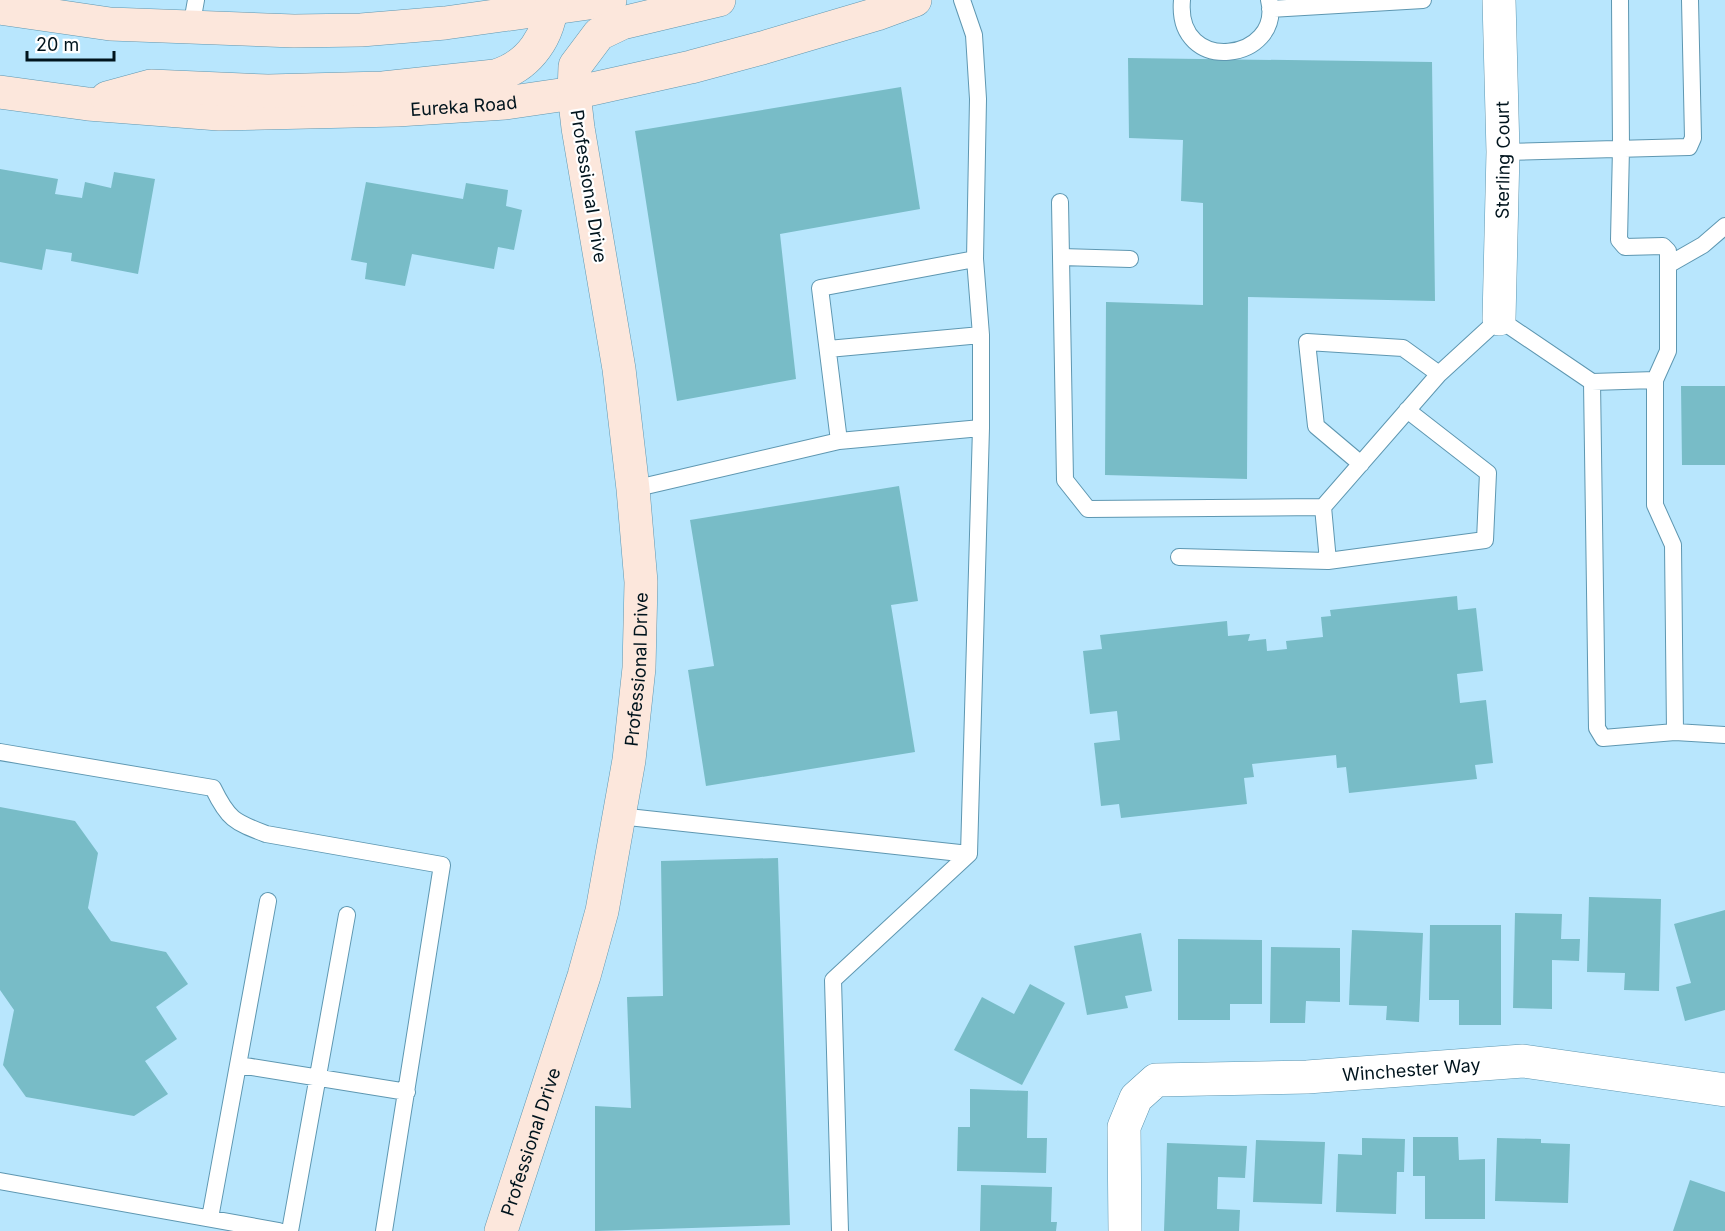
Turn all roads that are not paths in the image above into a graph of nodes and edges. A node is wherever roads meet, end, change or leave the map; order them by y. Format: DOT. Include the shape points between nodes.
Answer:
graph roads {
  1 [pos="610,0"];
  2 [pos="718,0"];
  3 [pos="915,0"];
  4 [pos="962,0"];
  5 [pos="1182,0"];
  6 [pos="1424,0"];
  7 [pos="1500,0"];
  8 [pos="1620,0"];
  9 [pos="1690,0"];
  10 [pos="1391,1"];
  11 [pos="552,4"];
  12 [pos="1270,5"];
  13 [pos="0,8"];
  14 [pos="194,14"];
  15 [pos="0,92"];
  16 [pos="574,93"];
  17 [pos="88,104"];
  18 [pos="1621,148"];
  19 [pos="1503,152"];
  20 [pos="1060,202"];
  21 [pos="1725,226"];
  22 [pos="1061,257"];
  23 [pos="975,259"];
  24 [pos="1130,259"];
  25 [pos="1668,265"];
  26 [pos="1499,319"];
  27 [pos="981,335"];
  28 [pos="828,350"];
  29 [pos="1438,374"];
  30 [pos="1655,380"];
  31 [pos="1592,382"];
  32 [pos="1407,410"];
  33 [pos="981,428"];
  34 [pos="839,441"];
  35 [pos="1361,464"];
  36 [pos="633,489"];
  37 [pos="1323,507"];
  38 [pos="1179,557"];
  39 [pos="1328,561"];
  40 [pos="1675,732"];
  41 [pos="1725,735"];
  42 [pos="0,752"];
  43 [pos="619,816"];
  44 [pos="969,854"];
  45 [pos="268,901"];
  46 [pos="347,915"];
  47 [pos="239,1065"];
  48 [pos="317,1079"];
  49 [pos="1725,1090"];
  50 [pos="407,1092"];
  51 [pos="0,1181"];
  52 [pos="210,1218"];
  53 [pos="279,1231"];
  54 [pos="290,1231"];
  55 [pos="384,1231"];
  56 [pos="501,1231"];
  57 [pos="840,1231"];
  58 [pos="1125,1231"];
  1 -- 11 [label="main road"];
  2 -- 16 [label="main road, Professional Drive" via="622,23 599,34 575,66"];
  3 -- 16 [label="main road, Eureka Road" via="762,48"];
  4 -- 23 [label="lane" via="974,35 977,77"];
  5 -- 12 [label="lane" via="1186,30 1197,44 1213,52 1230,53 1247,48 1261,37 1269,21"];
  6 -- 10 [label="lane"];
  7 -- 19 [label="street, Sterling Court"];
  8 -- 18 [label="lane"];
  9 -- 18 [label="lane" via="1693,138 1689,147"];
  10 -- 12 [label="lane"];
  11 -- 14 [label="main road" via="445,23 361,30 294,31"];
  11 -- 17 [label="main road" via="548,28 529,56 512,71 495,76 383,88 268,91 151,86"];
  13 -- 14 [label="main road" via="110,24"];
  15 -- 17 [label="main road, Eureka Road"];
  16 -- 17 [label="main road, Eureka Road" via="484,104 291,114 219,114"];
  16 -- 36 [label="main road, Professional Drive" via="619,369"];
  18 -- 19 [label="lane"];
  18 -- 25 [label="lane" via="1619,240 1625,248 1663,246 1668,252"];
  19 -- 26 [label="street, Sterling Court"];
  20 -- 22 [label="lane"];
  21 -- 25 [label="lane" via="1704,245"];
  22 -- 24 [label="lane"];
  22 -- 37 [label="lane" via="1065,480 1088,509"];
  23 -- 27 [label="lane"];
  23 -- 28 [label="lane" via="820,288"];
  25 -- 30 [label="lane" via="1668,351"];
  26 -- 29 [label="lane"];
  26 -- 31 [label="lane"];
  27 -- 28 [label="lane"];
  27 -- 33 [label="lane"];
  28 -- 34 [label="lane"];
  29 -- 32 [label="lane"];
  29 -- 35 [label="lane" via="1403,348 1307,342 1316,426"];
  30 -- 31 [label="lane"];
  30 -- 40 [label="lane" via="1655,505 1673,545"];
  31 -- 40 [label="lane" via="1597,728 1603,738"];
  32 -- 35 [label="lane"];
  32 -- 39 [label="lane" via="1488,473 1485,540"];
  33 -- 34 [label="lane"];
  33 -- 44 [label="lane"];
  34 -- 36 [label="lane"];
  35 -- 37 [label="lane"];
  36 -- 43 [label="main road, Professional Drive" via="641,582 639,668"];
  37 -- 39 [label="lane"];
  38 -- 39 [label="lane"];
  40 -- 41 [label="lane"];
  42 -- 50 [label="lane" via="213,788 224,811 243,826 266,834 442,865"];
  43 -- 44 [label="lane"];
  43 -- 56 [label="main road, Professional Drive" via="602,911 584,976"];
  44 -- 57 [label="lane" via="833,980"];
  45 -- 47 [label="lane"];
  46 -- 48 [label="lane"];
  47 -- 48 [label="lane"];
  47 -- 52 [label="lane"];
  48 -- 50 [label="lane"];
  48 -- 54 [label="lane"];
  49 -- 58 [label="street, Winchester Way" via="1523,1061 1307,1077 1156,1080 1136,1098 1124,1127"];
  50 -- 55 [label="lane"];
  51 -- 52 [label="lane"];
  52 -- 53 [label="lane"];
}
